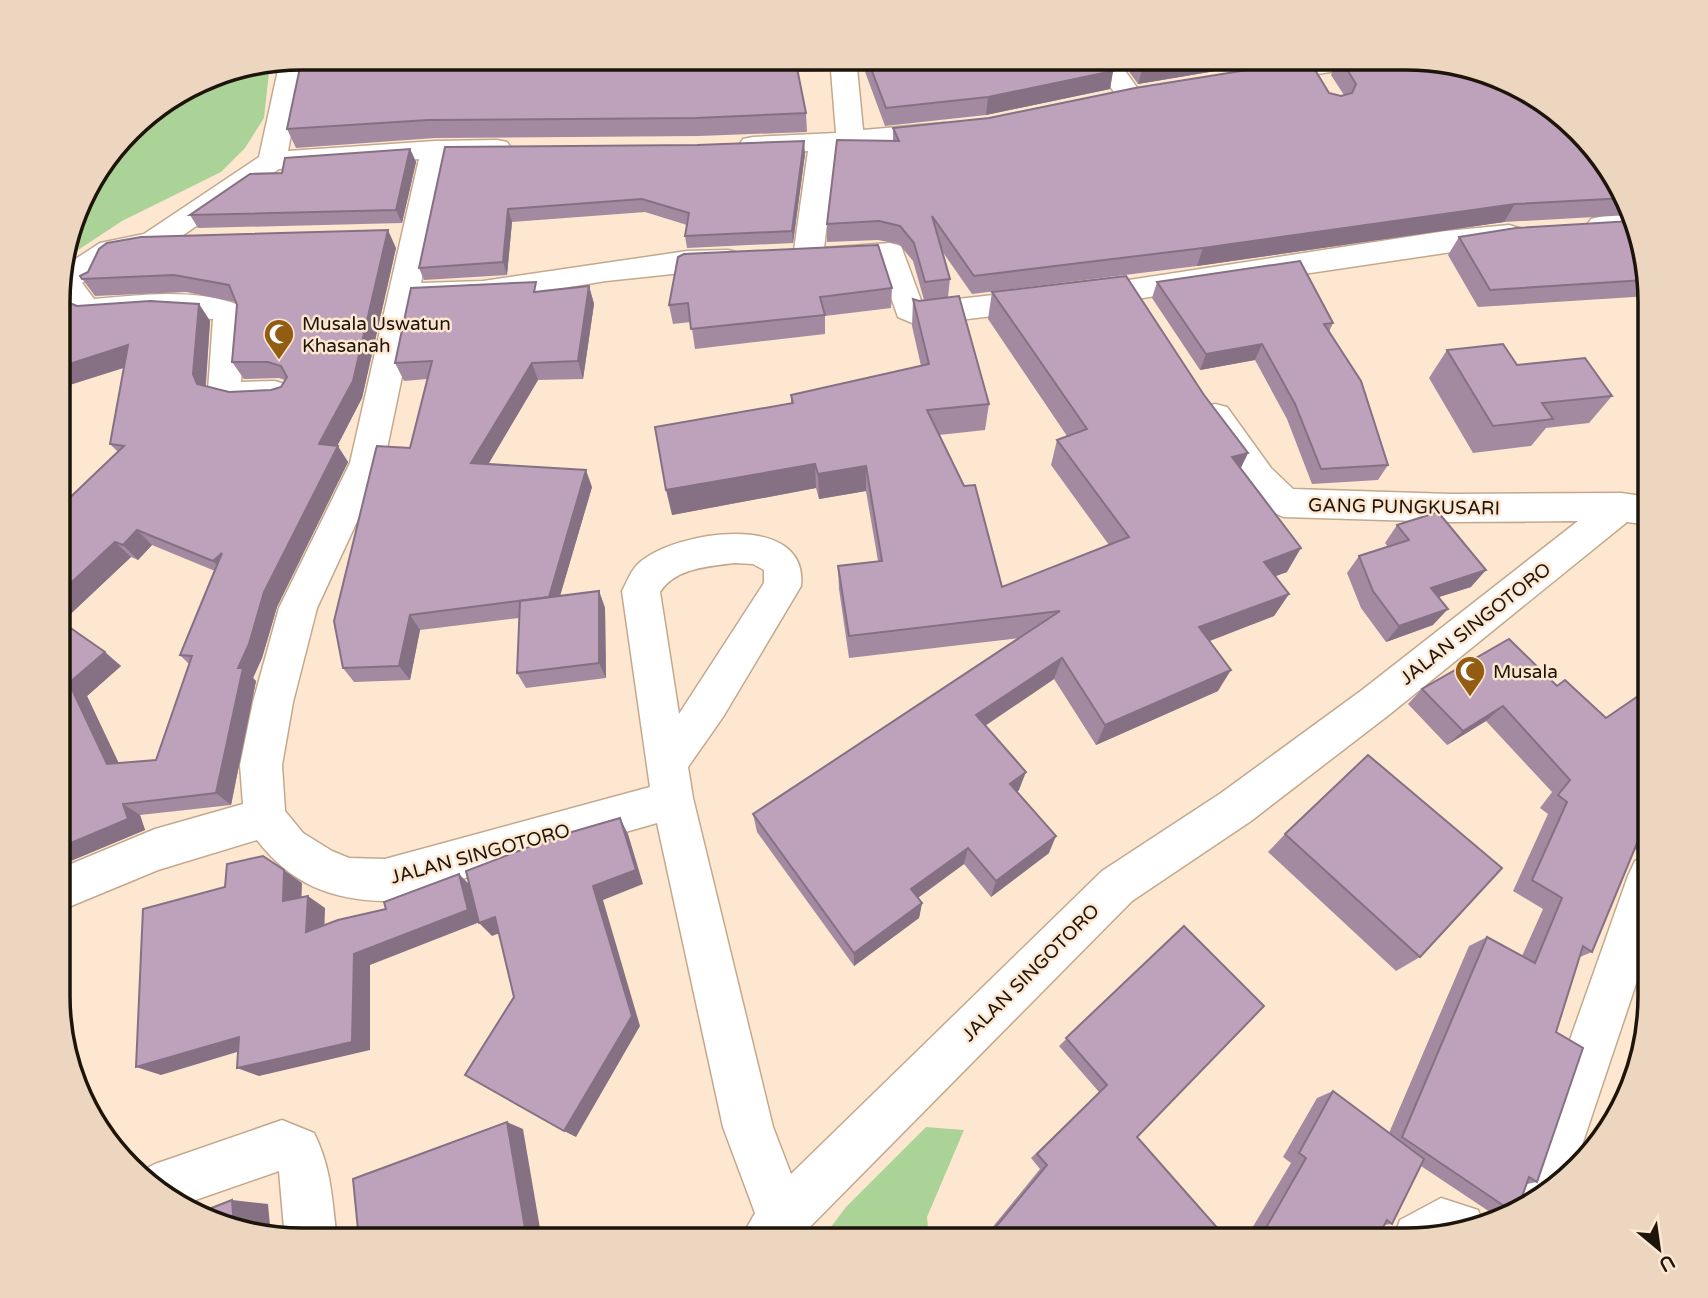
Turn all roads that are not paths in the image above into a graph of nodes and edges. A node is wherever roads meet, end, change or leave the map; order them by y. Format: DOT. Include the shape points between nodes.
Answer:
graph roads {
  1 [pos="291,70"];
  2 [pos="843,70"];
  3 [pos="1116,70"];
  4 [pos="1286,70"];
  5 [pos="1312,70"];
  6 [pos="1233,79"];
  7 [pos="1327,94"];
  8 [pos="1104,102"];
  9 [pos="974,127"];
  10 [pos="837,141"];
  11 [pos="727,146"];
  12 [pos="526,148"];
  13 [pos="435,149"];
  14 [pos="272,160"];
  15 [pos="1623,221"];
  16 [pos="1625,226"];
  17 [pos="1537,233"];
  18 [pos="204,241"];
  19 [pos="153,243"];
  20 [pos="781,258"];
  21 [pos="72,276"];
  22 [pos="1129,290"];
  23 [pos="71,292"];
  24 [pos="403,294"];
  25 [pos="1147,320"];
  26 [pos="279,393"];
  27 [pos="1198,393"];
  28 [pos="1635,509"];
  29 [pos="669,781"];
  30 [pos="265,818"];
  31 [pos="70,885"];
  32 [pos="1638,911"];
  33 [pos="1545,1182"];
  34 [pos="167,1185"];
  35 [pos="310,1228"];
  36 [pos="774,1228"];
  37 [pos="775,1228"];
  1 -- 14 [label="street"];
  2 -- 10 [label="street"];
  3 -- 8 [label="street" via="1143,94"];
  4 -- 6 [label="street"];
  5 -- 7 [label="street"];
  9 -- 10 [label="street"];
  10 -- 11 [label="street"];
  10 -- 20 [label="street"];
  12 -- 13 [label="street"];
  13 -- 14 [label="street"];
  13 -- 24 [label="street" via="404,235"];
  14 -- 19 [label="street"];
  15 -- 16 [label="street" via="1588,228"];
  17 -- 22 [label="street" via="1446,241"];
  18 -- 19 [label="street"];
  19 -- 21 [label="street" via="110,250"];
  20 -- 22 [label="street" via="890,253 909,309 917,314"];
  20 -- 24 [label="street" via="687,261 483,292"];
  22 -- 25 [label="street"];
  23 -- 26 [label="street" via="91,310 220,309 228,313 229,322 224,391"];
  24 -- 30 [label="street" via="367,463 298,608 273,702 261,765"];
  27 -- 28 [label="street, GANG PUNGKUSARI" via="1259,477 1284,503"];
  28 -- 37 [label="street, JALAN SINGOTORO" via="1268,783 1117,886"];
  29 -- 29 [label="street, JALAN SINGOTORO" via="641,591 653,572 674,561 724,549 752,549 777,558 784,571 782,586"];
  29 -- 30 [label="street, JALAN SINGOTORO" via="643,809 385,880 349,879 318,867 288,847"];
  29 -- 36 [label="street, JALAN SINGOTORO"];
  30 -- 31 [label="street" via="155,850"];
  32 -- 33 [label="street"];
  34 -- 35 [label="street" via="282,1145 296,1151 303,1165"];
}
